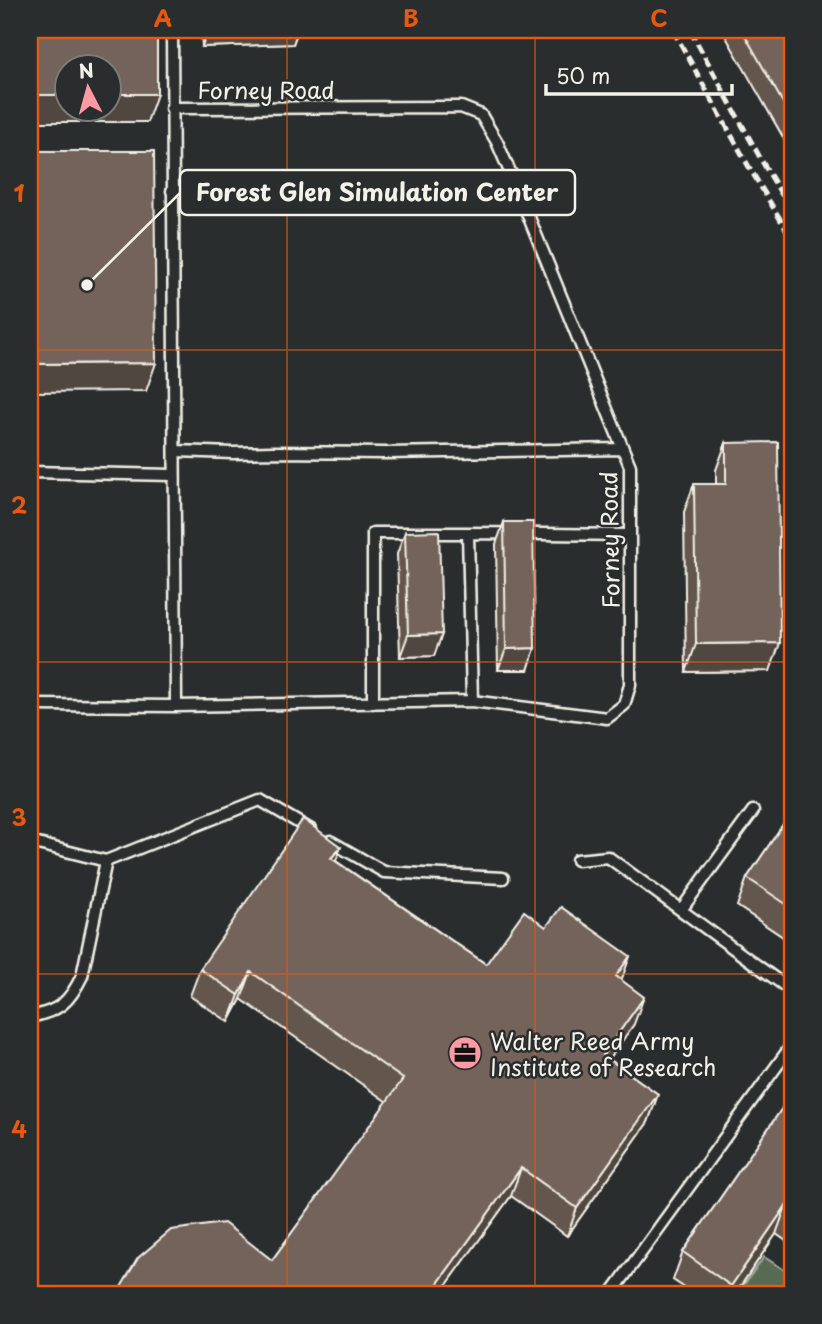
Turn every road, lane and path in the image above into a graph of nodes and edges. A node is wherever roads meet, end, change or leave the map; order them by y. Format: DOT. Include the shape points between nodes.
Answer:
graph roads {
  1 [pos="172,30"];
  2 [pos="171,108"];
  3 [pos="517,188"];
  4 [pos="172,191"];
  5 [pos="622,449"];
  6 [pos="176,451"];
  7 [pos="30,472"];
  8 [pos="173,475"];
  9 [pos="468,533"];
  10 [pos="630,534"];
  11 [pos="472,701"];
  12 [pos="373,703"];
  13 [pos="30,705"];
  14 [pos="176,706"];
  15 [pos="753,811"];
  16 [pos="30,842"];
  17 [pos="577,860"];
  18 [pos="106,861"];
  19 [pos="503,878"];
  20 [pos="681,910"];
  21 [pos="792,991"];
  22 [pos="30,1017"];
  23 [pos="792,1045"];
  24 [pos="611,1294"];
  1 -- 2 [label="lane"];
  2 -- 3 [label="lane, Forney Road" via="461,107 481,115"];
  2 -- 4 [label="lane"];
  3 -- 4 [label="lane"];
  3 -- 5 [label="lane, Forney Road"];
  4 -- 6 [label="lane"];
  5 -- 6 [label="lane"];
  5 -- 10 [label="lane, Forney Road" via="630,466"];
  6 -- 8 [label="lane"];
  7 -- 8 [label="lane"];
  8 -- 14 [label="lane"];
  9 -- 10 [label="lane"];
  9 -- 11 [label="lane"];
  9 -- 12 [label="lane" via="373,533"];
  10 -- 11 [label="lane, Forney Road" via="630,685 624,705 607,718"];
  11 -- 12 [label="lane, Forney Road"];
  12 -- 14 [label="lane, Forney Road"];
  13 -- 14 [label="lane, Forney Road"];
  15 -- 20 [label="lane"];
  16 -- 18 [label="lane"];
  17 -- 20 [label="lane" via="608,857"];
  18 -- 19 [label="lane" via="260,800 384,872"];
  18 -- 22 [label="lane" via="82,976 62,1004"];
  20 -- 21 [label="lane"];
  23 -- 24 [label="lane"];
}
